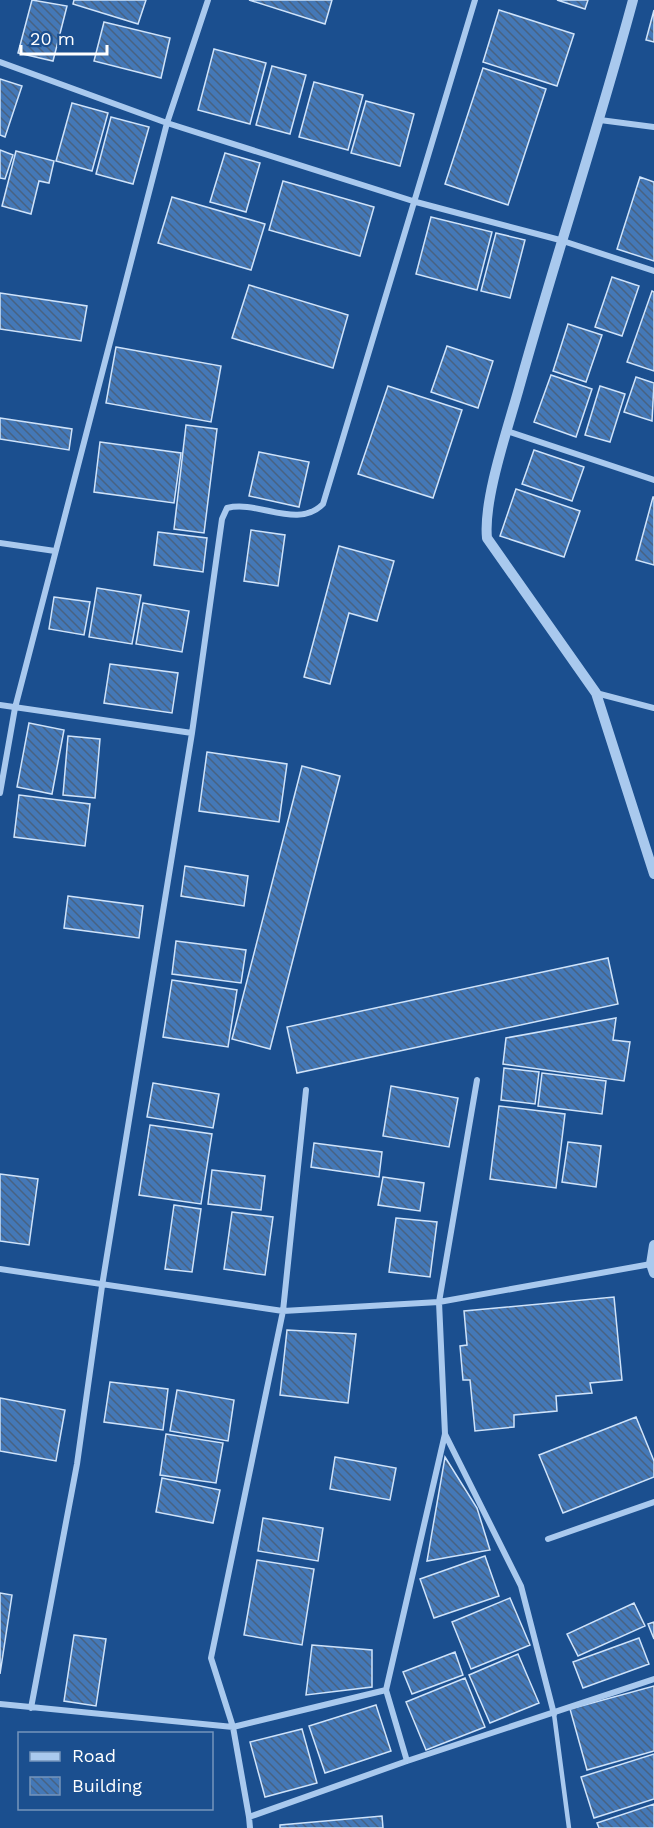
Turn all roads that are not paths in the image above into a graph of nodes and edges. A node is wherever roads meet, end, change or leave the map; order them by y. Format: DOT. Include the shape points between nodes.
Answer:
graph roads {
  1 [pos="208,0"];
  2 [pos="475,0"];
  3 [pos="633,0"];
  4 [pos="0,62"];
  5 [pos="600,120"];
  6 [pos="167,123"];
  7 [pos="654,128"];
  8 [pos="416,202"];
  9 [pos="560,240"];
  10 [pos="654,271"];
  11 [pos="507,431"];
  12 [pos="654,480"];
  13 [pos="0,543"];
  14 [pos="55,551"];
  15 [pos="596,693"];
  16 [pos="0,705"];
  17 [pos="15,708"];
  18 [pos="654,708"];
  19 [pos="192,733"];
  20 [pos="0,793"];
  21 [pos="652,863"];
  22 [pos="654,874"];
  23 [pos="477,1080"];
  24 [pos="306,1090"];
  25 [pos="654,1245"];
  26 [pos="0,1269"];
  27 [pos="653,1269"];
  28 [pos="102,1286"];
  29 [pos="439,1302"];
  30 [pos="283,1311"];
  31 [pos="445,1434"];
  32 [pos="654,1502"];
  33 [pos="548,1539"];
  34 [pos="654,1679"];
  35 [pos="386,1690"];
  36 [pos="0,1704"];
  37 [pos="31,1708"];
  38 [pos="554,1714"];
  39 [pos="233,1727"];
  40 [pos="407,1761"];
  41 [pos="249,1817"];
  42 [pos="250,1828"];
  43 [pos="569,1828"];
  1 -- 6 [label="street"];
  2 -- 8 [label="street"];
  3 -- 5 [label="street"];
  4 -- 6 [label="street"];
  5 -- 7 [label="street"];
  5 -- 9 [label="street"];
  6 -- 8 [label="street"];
  6 -- 14 [label="street"];
  8 -- 9 [label="street"];
  8 -- 19 [label="street" via="323,504 315,513 303,516 239,505 227,508 222,519"];
  9 -- 10 [label="street"];
  9 -- 11 [label="street"];
  11 -- 12 [label="street"];
  11 -- 15 [label="street" via="485,522 487,538"];
  13 -- 14 [label="street"];
  14 -- 17 [label="street"];
  15 -- 18 [label="street"];
  15 -- 21 [label="street"];
  16 -- 17 [label="street"];
  17 -- 19 [label="street"];
  17 -- 20 [label="street"];
  19 -- 28 [label="street"];
  21 -- 22 [label="street"];
  23 -- 29 [label="street"];
  24 -- 30 [label="street"];
  25 -- 27 [label="street"];
  26 -- 28 [label="street"];
  27 -- 29 [label="street"];
  28 -- 30 [label="street"];
  28 -- 37 [label="street" via="77,1464"];
  29 -- 30 [label="street"];
  29 -- 31 [label="street"];
  30 -- 39 [label="street" via="211,1658"];
  31 -- 35 [label="street"];
  31 -- 38 [label="street" via="521,1586"];
  32 -- 33 [label="street"];
  34 -- 38 [label="street"];
  35 -- 39 [label="street"];
  35 -- 40 [label="street"];
  36 -- 37 [label="street"];
  37 -- 39 [label="street"];
  38 -- 40 [label="street"];
  38 -- 43 [label="lane"];
  39 -- 41 [label="street"];
  40 -- 41 [label="street"];
  41 -- 42 [label="street"];
}
